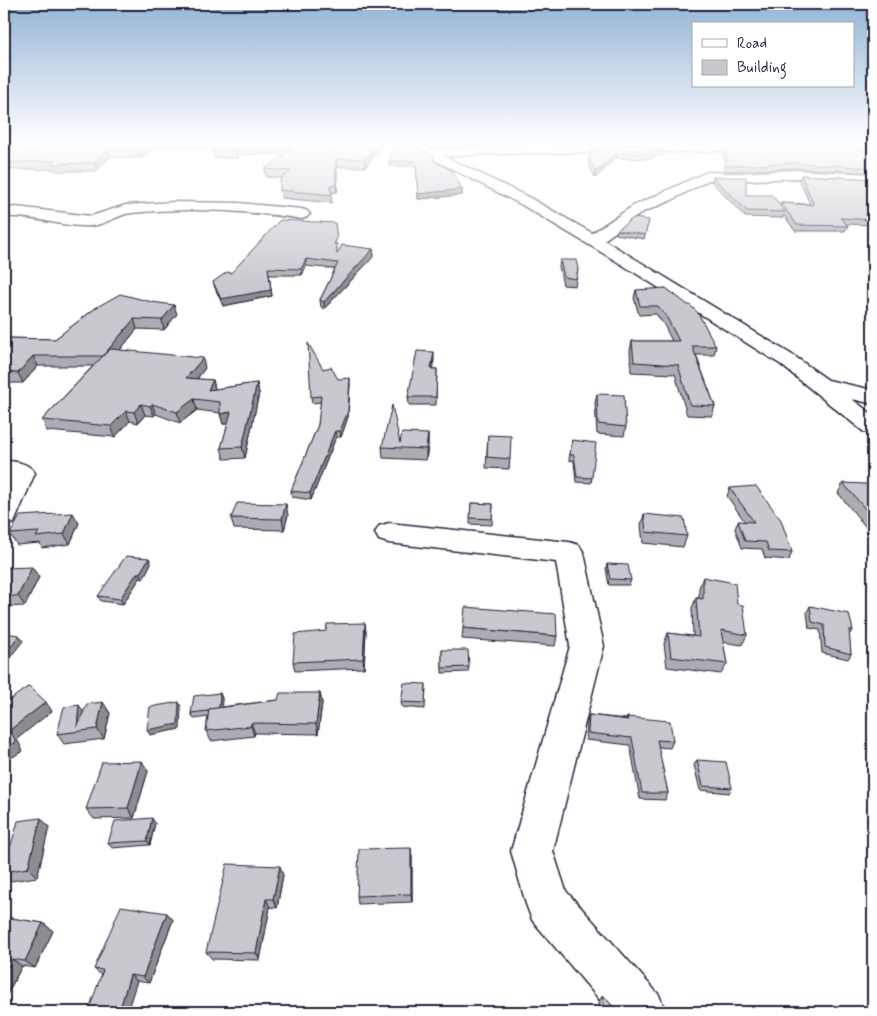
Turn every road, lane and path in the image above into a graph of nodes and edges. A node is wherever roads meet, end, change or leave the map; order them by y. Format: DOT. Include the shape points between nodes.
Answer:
graph roads {
  1 [pos="505,191"];
  2 [pos="672,191"];
  3 [pos="4,213"];
  4 [pos="302,214"];
  5 [pos="593,240"];
  6 [pos="820,384"];
  7 [pos="873,397"];
  8 [pos="873,427"];
  9 [pos="4,469"];
  10 [pos="4,516"];
  11 [pos="389,533"];
  12 [pos="642,1012"];
  1 -- 5 [label="street"];
  2 -- 5 [label="street" via="665,198 638,209"];
  3 -- 4 [label="street" via="32,212 91,221 130,209 220,205"];
  5 -- 6 [label="street"];
  6 -- 7 [label="street"];
  6 -- 8 [label="street"];
  9 -- 10 [label="street" via="22,473"];
  11 -- 12 [label="street" via="569,553 587,646 532,851 548,904"];
}
